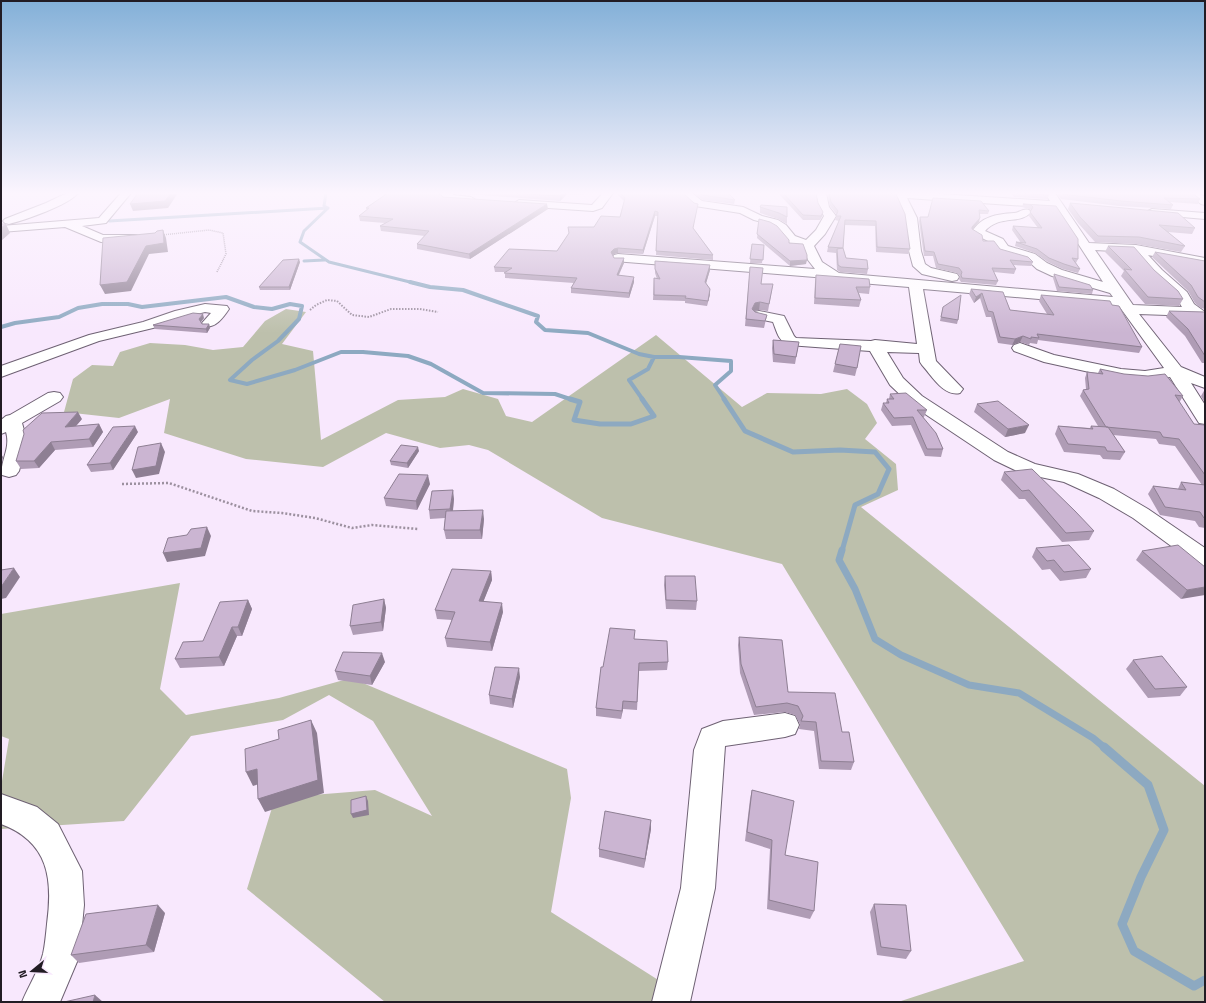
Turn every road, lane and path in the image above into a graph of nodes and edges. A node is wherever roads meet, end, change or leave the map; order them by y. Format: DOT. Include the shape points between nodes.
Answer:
graph roads {
  1 [pos="224,240"];
  2 [pos="793,240"];
  3 [pos="815,240"];
  4 [pos="914,240"];
  5 [pos="994,240"];
  6 [pos="1082,240"];
  7 [pos="808,245"];
  8 [pos="1085,246"];
  9 [pos="1136,249"];
  10 [pos="618,258"];
  11 [pos="1205,262"];
  12 [pos="217,272"];
  13 [pos="828,274"];
  14 [pos="915,284"];
  15 [pos="1115,290"];
  16 [pos="998,292"];
  17 [pos="1126,305"];
  18 [pos="310,310"];
  19 [pos="438,312"];
  20 [pos="1200,313"];
  21 [pos="759,315"];
  22 [pos="209,323"];
  23 [pos="875,346"];
  24 [pos="1020,348"];
  25 [pos="925,350"];
  26 [pos="1,372"];
  27 [pos="1175,372"];
  28 [pos="1205,383"];
  29 [pos="954,389"];
  30 [pos="54,397"];
  31 [pos="1205,419"];
  32 [pos="7,424"];
  33 [pos="9,471"];
  34 [pos="122,484"];
  35 [pos="418,529"];
  36 [pos="1205,559"];
  37 [pos="784,725"];
  38 [pos="1,809"];
  39 [pos="41,1002"];
  40 [pos="672,1002"];
  1 -- 12 [label="path" via="226,254"];
  2 -- 7 [label="street"];
  3 -- 7 [label="street"];
  4 -- 16 [label="street" via="919,266 927,271 972,282"];
  5 -- 15 [label="street" via="1003,249 1031,257 1050,271"];
  6 -- 8 [label="street"];
  7 -- 13 [label="street" via="814,262"];
  8 -- 9 [label="street"];
  8 -- 15 [label="street"];
  9 -- 11 [label="street"];
  9 -- 20 [label="street" via="1157,273 1182,295 1188,306"];
  10 -- 13 [label="street"];
  13 -- 14 [label="street" via="836,277"];
  14 -- 16 [label="street"];
  14 -- 25 [label="street"];
  15 -- 17 [label="street"];
  16 -- 17 [label="street"];
  17 -- 20 [label="street"];
  17 -- 27 [label="street"];
  18 -- 19 [label="path" via="319,302 334,300 352,315 370,317 391,310 420,309"];
  21 -- 23 [label="street" via="779,319 787,339 793,342"];
  22 -- 26 [label="street" via="222,309 205,308 94,338"];
  23 -- 25 [label="street"];
  23 -- 36 [label="street" via="896,381 916,400 1002,456 1016,465 1070,478 1105,493 1142,515"];
  24 -- 27 [label="street" via="1050,359 1121,374 1145,376"];
  25 -- 29 [label="street" via="928,362"];
  27 -- 28 [label="street"];
  27 -- 31 [label="street"];
  30 -- 32 [label="street"];
  32 -- 33 [label="street" via="18,441"];
  34 -- 35 [label="path" via="170,483 252,511 315,518 352,528 372,525"];
  37 -- 40 [label="street" via="712,738 698,888"];
  38 -- 39 [label="street" via="26,818 47,834 66,871 68,905 61,957"];
}
